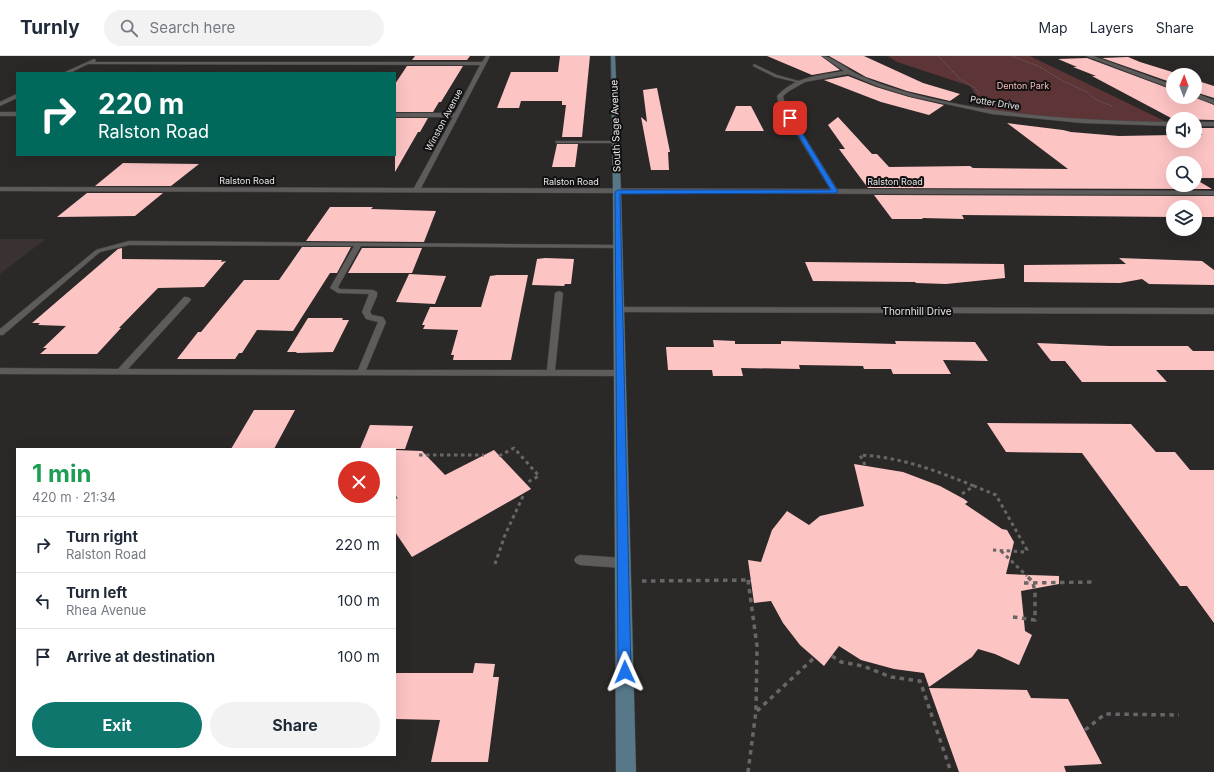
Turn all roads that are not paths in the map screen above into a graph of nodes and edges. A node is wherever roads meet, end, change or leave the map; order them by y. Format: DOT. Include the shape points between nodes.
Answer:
graph roads {
  1 [pos="102,56"];
  2 [pos="488,56"];
  3 [pos="612,56"];
  4 [pos="824,56"];
  5 [pos="1088,56"];
  6 [pos="88,63"];
  7 [pos="484,64"];
  8 [pos="754,65"];
  9 [pos="68,72"];
  10 [pos="849,72"];
  11 [pos="800,82"];
  12 [pos="1166,84"];
  13 [pos="16,96"];
  14 [pos="1202,98"];
  15 [pos="1214,102"];
  16 [pos="0,104"];
  17 [pos="0,114"];
  18 [pos="16,114"];
  19 [pos="396,115"];
  20 [pos="457,115"];
  21 [pos="1166,124"];
  22 [pos="1202,124"];
  23 [pos="1214,124"];
  24 [pos="558,142"];
  25 [pos="616,142"];
  26 [pos="0,189"];
  27 [pos="416,192"];
  28 [pos="618,192"];
  29 [pos="835,192"];
  30 [pos="1214,193"];
  31 [pos="359,244"];
  32 [pos="618,246"];
  33 [pos="559,293"];
  34 [pos="187,299"];
  35 [pos="619,310"];
  36 [pos="1214,311"];
  37 [pos="0,333"];
  38 [pos="0,370"];
  39 [pos="121,371"];
  40 [pos="361,372"];
  41 [pos="551,373"];
  42 [pos="620,373"];
  43 [pos="580,560"];
  44 [pos="623,563"];
  45 [pos="626,772"];
  1 -- 6 [label="street"];
  2 -- 7 [label="street, Winston Avenue"];
  3 -- 25 [label="street, South Sage Avenue"];
  4 -- 10 [label="street, Potter Drive"];
  5 -- 12 [label="street"];
  6 -- 7 [label="street"];
  6 -- 9 [label="street"];
  7 -- 20 [label="street, Winston Avenue"];
  8 -- 11 [label="lane" via="776,76"];
  10 -- 11 [label="street"];
  10 -- 21 [label="street, Potter Drive" via="914,96 974,110 1075,122"];
  11 -- 29 [label="street" via="780,96 782,105"];
  13 -- 16 [label="street"];
  14 -- 15 [label="street"];
  17 -- 18 [label="street"];
  19 -- 20 [label="street"];
  20 -- 27 [label="street, Winston Avenue"];
  22 -- 23 [label="street"];
  24 -- 25 [label="lane"];
  25 -- 28 [label="street, South Sage Avenue"];
  26 -- 27 [label="street, Ralston Road"];
  27 -- 28 [label="street, Ralston Road"];
  28 -- 29 [label="street, Ralston Road"];
  28 -- 32 [label="street, South Sage Avenue"];
  29 -- 30 [label="street, Ralston Road"];
  31 -- 32 [label="lane"];
  31 -- 37 [label="lane" via="129,243 98,251"];
  31 -- 40 [label="lane" via="334,288 338,291 373,292 374,296 366,312 369,317 380,319 382,322"];
  32 -- 35 [label="street, South Sage Avenue"];
  33 -- 41 [label="lane"];
  34 -- 39 [label="lane"];
  35 -- 36 [label="street, Thornhill Drive"];
  35 -- 42 [label="street, South Sage Avenue"];
  38 -- 39 [label="lane"];
  39 -- 40 [label="lane"];
  40 -- 41 [label="lane"];
  41 -- 42 [label="lane"];
  42 -- 44 [label="street, South Sage Avenue"];
  43 -- 44 [label="lane"];
  44 -- 45 [label="street, South Sage Avenue"];
}
